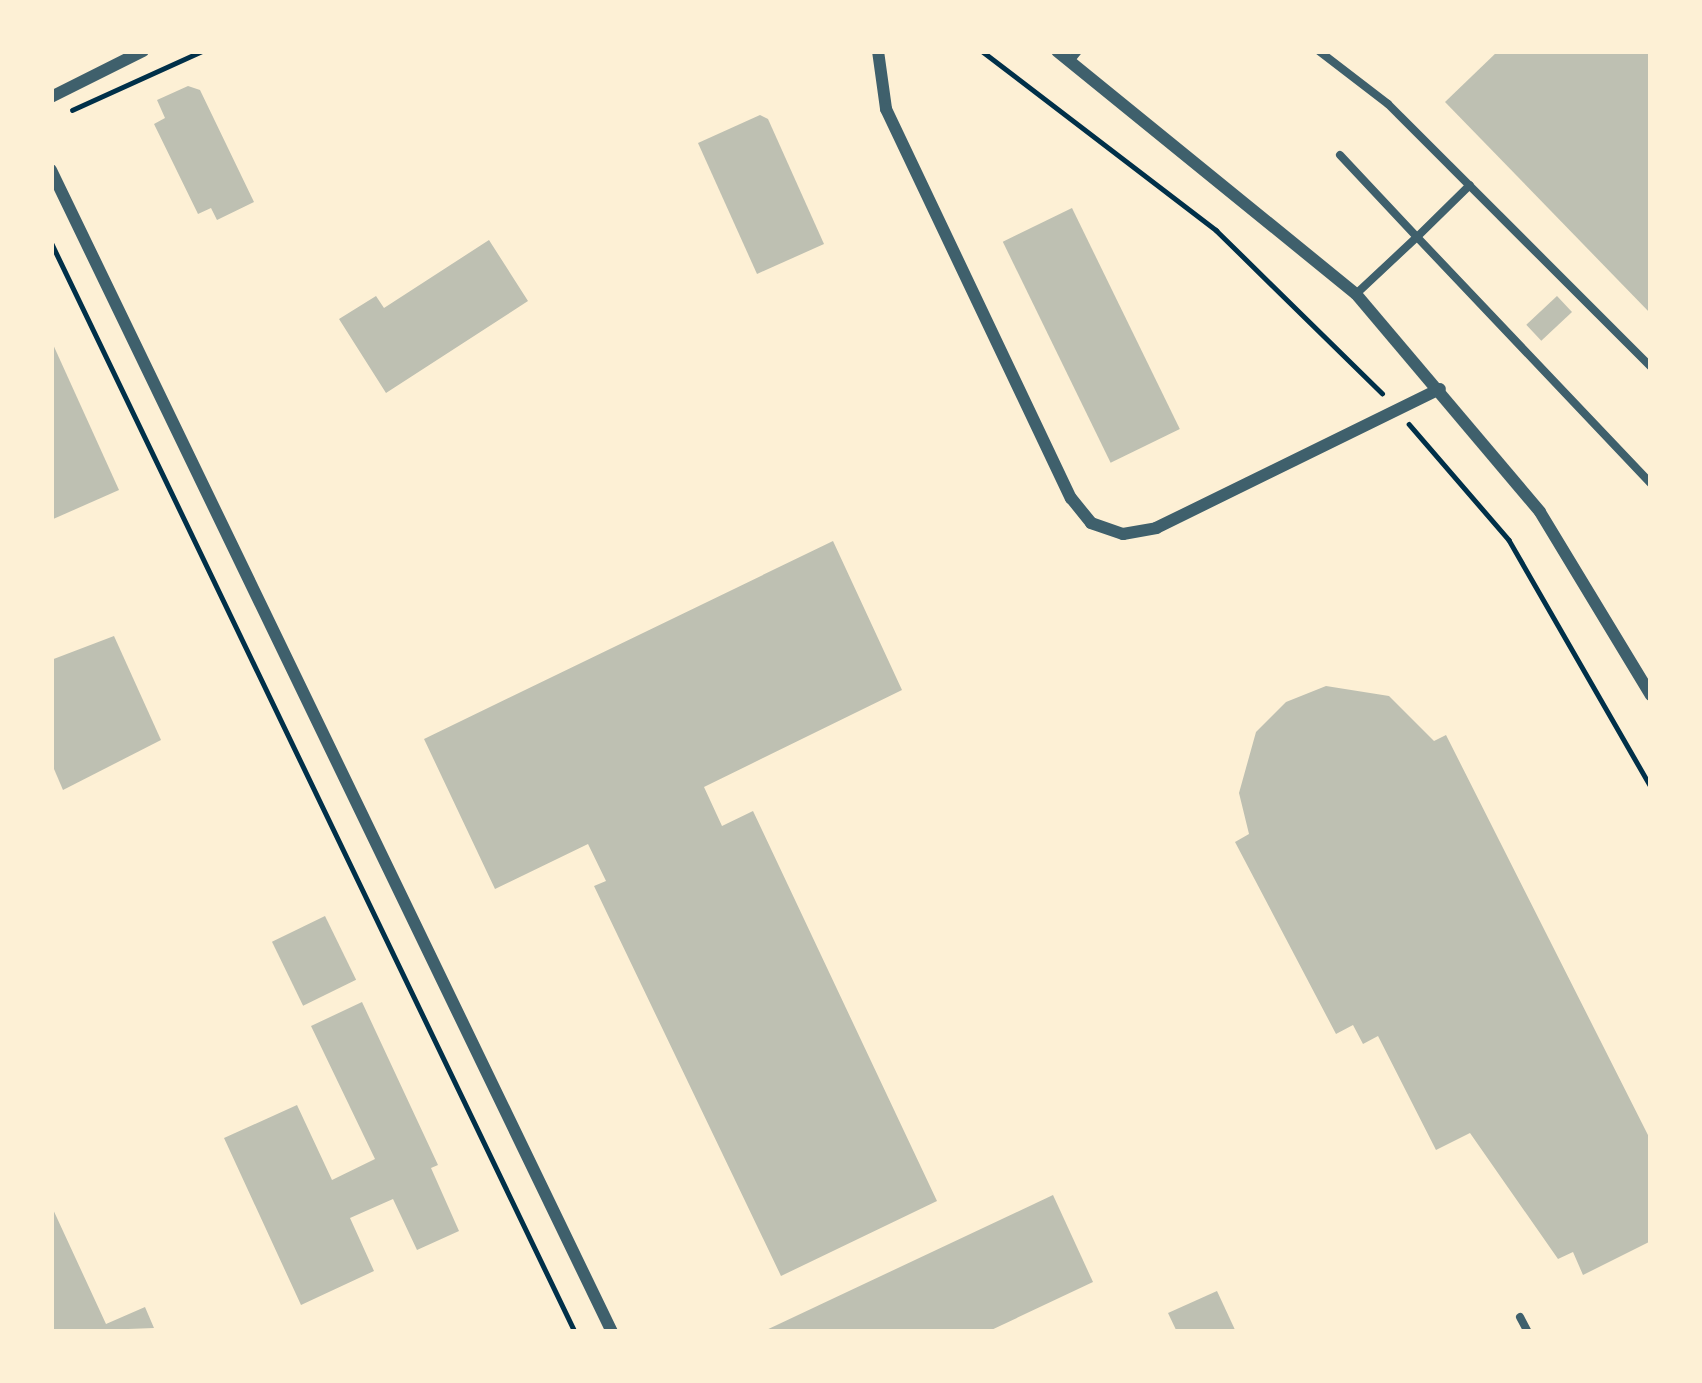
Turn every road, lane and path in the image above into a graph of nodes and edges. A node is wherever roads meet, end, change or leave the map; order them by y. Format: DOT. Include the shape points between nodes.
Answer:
graph roads {
  1 [pos="143,51"];
  2 [pos="202,51"];
  3 [pos="878,51"];
  4 [pos="982,51"];
  5 [pos="1057,51"];
  6 [pos="1319,51"];
  7 [pos="1074,56"];
  8 [pos="51,97"];
  9 [pos="67,110"];
  10 [pos="1340,155"];
  11 [pos="51,170"];
  12 [pos="1470,185"];
  13 [pos="1418,237"];
  14 [pos="51,242"];
  15 [pos="1356,294"];
  16 [pos="1651,367"];
  17 [pos="1440,389"];
  18 [pos="1399,413"];
  19 [pos="1651,484"];
  20 [pos="1651,695"];
  21 [pos="1651,788"];
  22 [pos="1520,1317"];
  23 [pos="575,1332"];
  24 [pos="612,1332"];
  25 [pos="1528,1332"];
  1 -- 8 [label="street"];
  2 -- 9 [label="path" via="83,110"];
  3 -- 18 [label="street" via="886,110 1071,498 1091,523 1123,534 1156,528"];
  4 -- 18 [label="path" via="1216,230"];
  5 -- 7 [label="street"];
  6 -- 12 [label="lane" via="1388,104"];
  7 -- 15 [label="street"];
  10 -- 13 [label="lane"];
  11 -- 24 [label="street"];
  12 -- 13 [label="lane"];
  12 -- 16 [label="lane"];
  13 -- 15 [label="lane"];
  13 -- 19 [label="lane"];
  14 -- 23 [label="path"];
  15 -- 17 [label="street"];
  17 -- 18 [label="street"];
  17 -- 20 [label="street" via="1540,512"];
  18 -- 21 [label="path" via="1509,540"];
  22 -- 25 [label="lane"];
}
